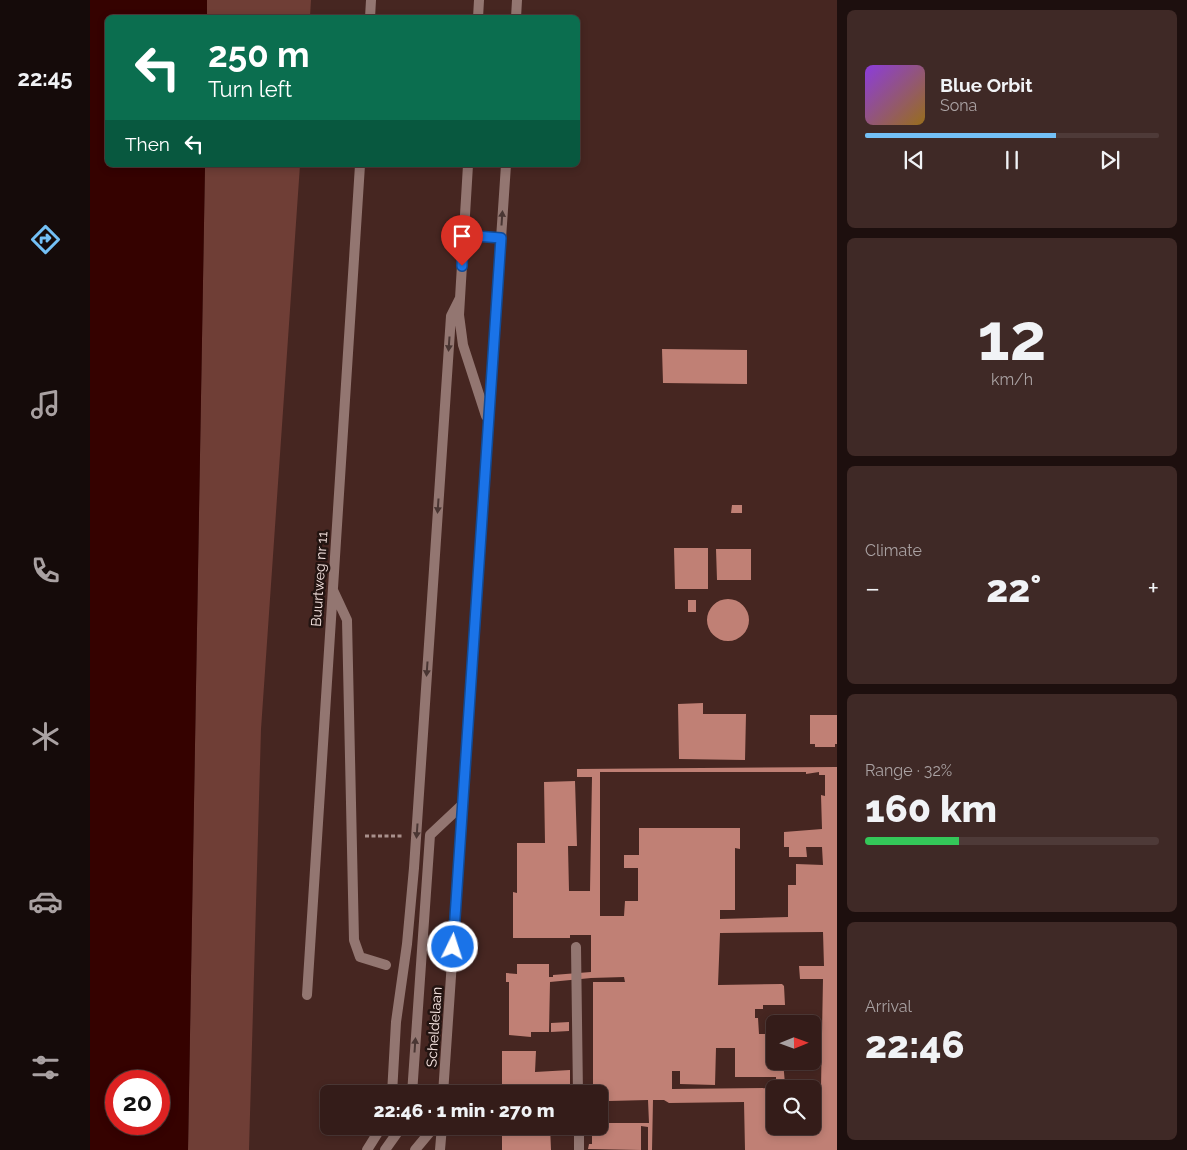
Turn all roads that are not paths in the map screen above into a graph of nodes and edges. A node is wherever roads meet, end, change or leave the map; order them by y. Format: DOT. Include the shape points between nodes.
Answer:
graph roads {
  1 [pos="371,0"];
  2 [pos="479,0"];
  3 [pos="517,0"];
  4 [pos="370,15"];
  5 [pos="478,15"];
  6 [pos="516,15"];
  7 [pos="360,167"];
  8 [pos="468,167"];
  9 [pos="506,167"];
  10 [pos="463,235"];
  11 [pos="501,238"];
  12 [pos="460,298"];
  13 [pos="488,424"];
  14 [pos="332,588"];
  15 [pos="463,804"];
  16 [pos="576,947"];
  17 [pos="386,965"];
  18 [pos="307,995"];
  19 [pos="392,1085"];
  20 [pos="413,1085"];
  21 [pos="444,1085"];
  22 [pos="578,1085"];
  23 [pos="376,1135"];
  24 [pos="396,1135"];
  25 [pos="428,1135"];
  26 [pos="441,1135"];
  27 [pos="579,1135"];
  28 [pos="367,1150"];
  29 [pos="385,1150"];
  30 [pos="415,1150"];
  31 [pos="440,1150"];
  32 [pos="579,1150"];
  1 -- 4 [label="lane"];
  2 -- 5 [label="lane"];
  3 -- 6 [label="lane"];
  7 -- 14 [label="lane, Buurtweg nr 11"];
  8 -- 10 [label="lane, Scheldelaan"];
  11 -- 9 [label="lane, Scheldelaan, one-way"];
  10 -- 11 [label="lane"];
  10 -- 12 [label="lane, Scheldelaan"];
  11 -- 13 [label="lane, Scheldelaan"];
  12 -- 13 [label="lane, Scheldelaan" via="463,345"];
  12 -- 19 [label="lane, one-way" via="451,316 414,868 396,1022"];
  13 -- 15 [label="lane, Scheldelaan"];
  14 -- 17 [label="lane" via="348,620 354,940 360,957"];
  14 -- 18 [label="lane, Buurtweg nr 11"];
  20 -- 15 [label="lane, one-way" via="430,835"];
  15 -- 21 [label="lane, Scheldelaan"];
  16 -- 22 [label="lane"];
  23 -- 28 [label="lane"];
  24 -- 29 [label="lane"];
  25 -- 30 [label="lane"];
  26 -- 31 [label="lane"];
  27 -- 32 [label="lane"];
}
